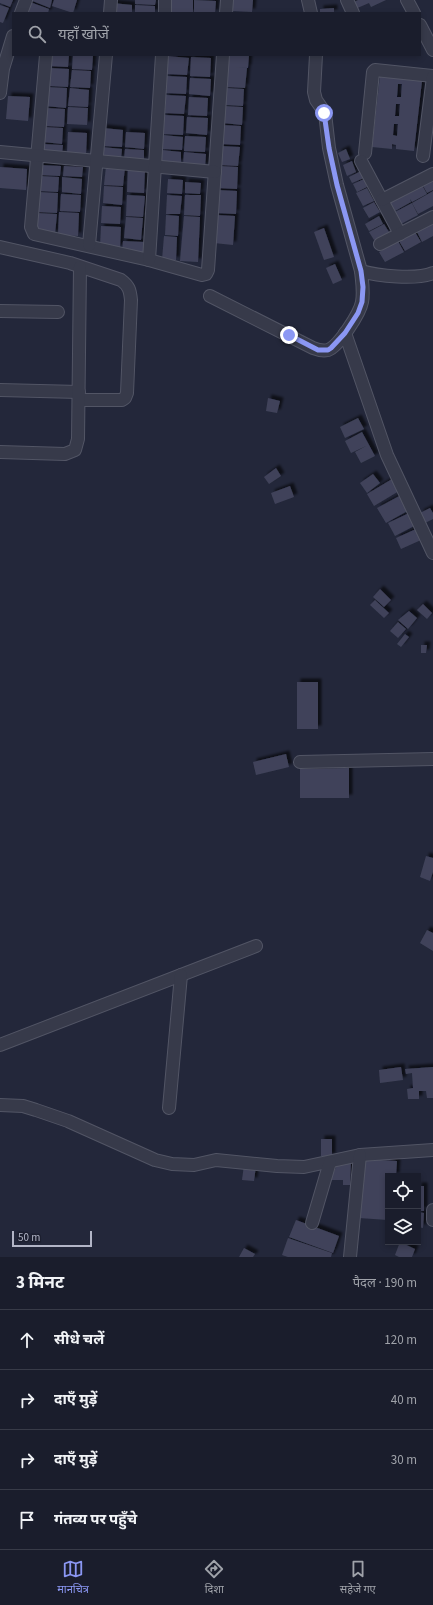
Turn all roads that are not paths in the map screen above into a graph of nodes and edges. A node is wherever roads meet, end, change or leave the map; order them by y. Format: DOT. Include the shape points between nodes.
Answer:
graph roads {
  1 [pos="26,0"];
  2 [pos="111,0"];
  3 [pos="166,0"];
  4 [pos="227,0"];
  5 [pos="308,0"];
  6 [pos="347,0"];
  7 [pos="407,0"];
  8 [pos="21,12"];
  9 [pos="110,12"];
  10 [pos="165,12"];
  11 [pos="226,12"];
  12 [pos="311,12"];
  13 [pos="353,12"];
  14 [pos="413,12"];
  15 [pos="421,28"];
  16 [pos="12,39"];
  17 [pos="433,50"];
  18 [pos="46,56"];
  19 [pos="106,56"];
  20 [pos="162,56"];
  21 [pos="223,56"];
  22 [pos="316,56"];
  23 [pos="433,77"];
  24 [pos="0,93"];
  25 [pos="0,152"];
  26 [pos="38,156"];
  27 [pos="97,161"];
  28 [pos="428,163"];
  29 [pos="155,166"];
  30 [pos="215,172"];
  31 [pos="433,174"];
  32 [pos="382,200"];
  33 [pos="433,217"];
  34 [pos="400,234"];
  35 [pos="380,244"];
  36 [pos="89,245"];
  37 [pos="0,248"];
  38 [pos="149,260"];
  39 [pos="80,267"];
  40 [pos="361,271"];
  41 [pos="433,273"];
  42 [pos="210,296"];
  43 [pos="0,311"];
  44 [pos="58,312"];
  45 [pos="347,330"];
  46 [pos="0,390"];
  47 [pos="79,396"];
  48 [pos="0,452"];
  49 [pos="433,553"];
  50 [pos="433,759"];
  51 [pos="300,762"];
  52 [pos="256,946"];
  53 [pos="181,975"];
  54 [pos="0,1045"];
  55 [pos="0,1105"];
  56 [pos="168,1108"];
  57 [pos="433,1150"];
  58 [pos="360,1155"];
  59 [pos="330,1162"];
  60 [pos="433,1210"];
  61 [pos="433,1220"];
  62 [pos="312,1223"];
  63 [pos="350,1257"];
  1 -- 8 [label="street"];
  2 -- 9 [label="street"];
  3 -- 10 [label="street"];
  4 -- 11 [label="street"];
  5 -- 12 [label="street"];
  6 -- 13 [label="street"];
  7 -- 14 [label="street"];
  15 -- 17 [label="street"];
  16 -- 24 [label="street" via="3,68"];
  18 -- 26 [label="street"];
  19 -- 27 [label="street"];
  20 -- 29 [label="street"];
  21 -- 30 [label="street"];
  22 -- 40 [label="street" via="314,92 324,113 337,185"];
  23 -- 28 [label="street"];
  23 -- 32 [label="street" via="375,70 373,72 363,157"];
  25 -- 26 [label="street"];
  26 -- 27 [label="street"];
  26 -- 36 [label="street" via="32,231 34,234"];
  27 -- 29 [label="street"];
  27 -- 36 [label="street"];
  29 -- 30 [label="street"];
  29 -- 38 [label="street"];
  30 -- 38 [label="street" via="206,274 198,275"];
  31 -- 32 [label="street"];
  32 -- 34 [label="street"];
  33 -- 34 [label="street"];
  34 -- 35 [label="street"];
  36 -- 38 [label="street"];
  37 -- 39 [label="street"];
  39 -- 47 [label="street"];
  39 -- 47 [label="street" via="121,280 130,288 131,300 126,396 122,400"];
  40 -- 41 [label="street" via="418,277"];
  40 -- 45 [label="street" via="362,297 358,313"];
  42 -- 45 [label="street" via="318,350 331,348"];
  43 -- 44 [label="street"];
  45 -- 49 [label="street" via="387,455"];
  46 -- 47 [label="street"];
  47 -- 48 [label="street" via="78,439 75,450 65,454"];
  50 -- 51 [label="street"];
  52 -- 53 [label="street"];
  53 -- 54 [label="street"];
  53 -- 56 [label="street"];
  55 -- 59 [label="street" via="23,1106 68,1121 155,1160 172,1164 194,1165 216,1160 304,1167"];
  57 -- 58 [label="street"];
  58 -- 59 [label="street"];
  58 -- 63 [label="street"];
  59 -- 62 [label="street"];
  60 -- 61 [label="street"];
}
